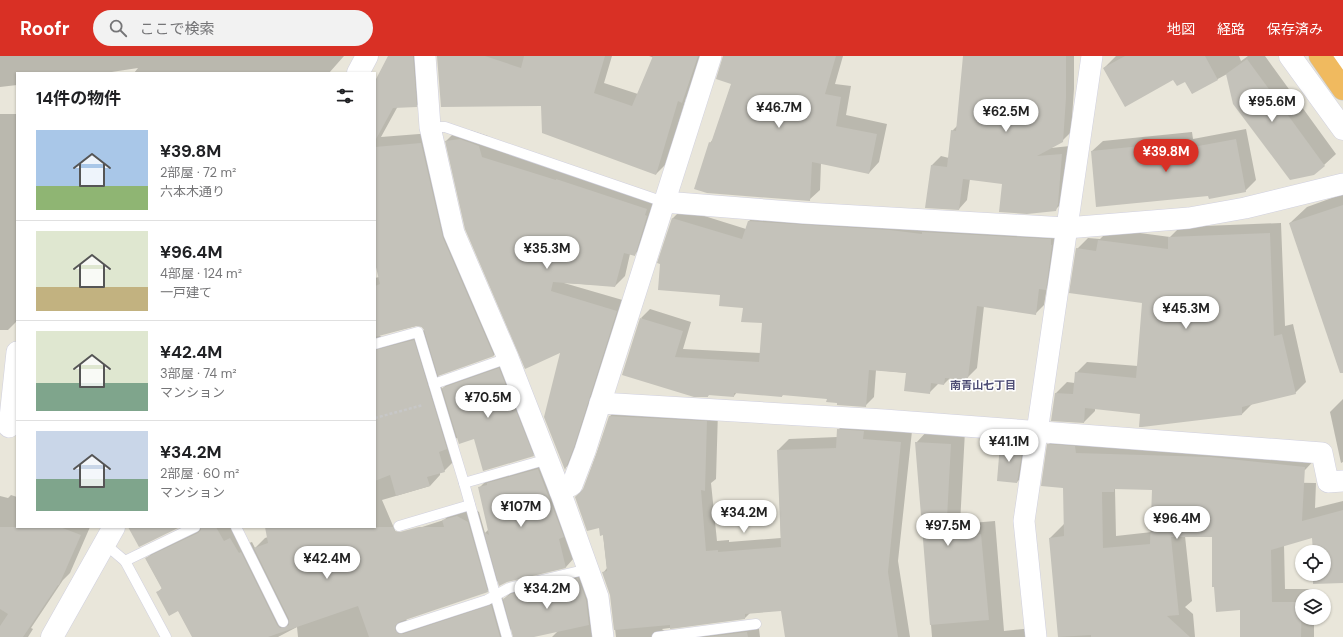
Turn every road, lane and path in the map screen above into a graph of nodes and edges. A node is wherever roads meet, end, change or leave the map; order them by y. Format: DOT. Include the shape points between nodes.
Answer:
graph roads {
  1 [pos="367,56"];
  2 [pos="425,56"];
  3 [pos="711,56"];
  4 [pos="1092,56"];
  5 [pos="1290,56"];
  6 [pos="1319,56"];
  7 [pos="1341,56"];
  8 [pos="1343,59"];
  9 [pos="359,72"];
  10 [pos="1343,89"];
  11 [pos="1323,102"];
  12 [pos="430,127"];
  13 [pos="1343,129"];
  14 [pos="1343,184"];
  15 [pos="664,202"];
  16 [pos="1066,228"];
  17 [pos="376,344"];
  18 [pos="508,358"];
  19 [pos="16,362"];
  20 [pos="434,384"];
  21 [pos="439,401"];
  22 [pos="600,403"];
  23 [pos="376,418"];
  24 [pos="9,428"];
  25 [pos="1037,432"];
  26 [pos="548,459"];
  27 [pos="1343,481"];
  28 [pos="464,483"];
  29 [pos="560,491"];
  30 [pos="470,506"];
  31 [pos="399,526"];
  32 [pos="193,528"];
  33 [pos="236,528"];
  34 [pos="110,536"];
  35 [pos="125,561"];
  36 [pos="588,569"];
  37 [pos="496,595"];
  38 [pos="283,622"];
  39 [pos="756,624"];
  40 [pos="401,628"];
  41 [pos="52,637"];
  42 [pos="166,637"];
  43 [pos="507,637"];
  44 [pos="603,637"];
  45 [pos="657,637"];
  46 [pos="1036,637"];
  1 -- 9 [label="main road"];
  2 -- 12 [label="street"];
  3 -- 15 [label="street"];
  4 -- 16 [label="street"];
  5 -- 11 [label="main road"];
  6 -- 10 [label="highway"];
  6 -- 11 [label="main road"];
  7 -- 8 [label="main road"];
  11 -- 13 [label="main road"];
  12 -- 15 [label="lane" via="445,127"];
  12 -- 18 [label="street" via="454,233"];
  14 -- 16 [label="street" via="1245,208 1189,218"];
  15 -- 16 [label="street"];
  15 -- 22 [label="street"];
  16 -- 25 [label="street"];
  17 -- 20 [label="lane" via="418,332"];
  18 -- 20 [label="lane"];
  18 -- 26 [label="street"];
  19 -- 24 [label="street"];
  20 -- 21 [label="lane"];
  21 -- 23 [label="path"];
  21 -- 28 [label="lane"];
  22 -- 25 [label="street"];
  22 -- 29 [label="street" via="572,485"];
  25 -- 27 [label="street" via="1322,453 1328,482"];
  25 -- 46 [label="street" via="1024,521"];
  26 -- 28 [label="lane"];
  26 -- 29 [label="street"];
  28 -- 30 [label="lane"];
  29 -- 36 [label="street"];
  30 -- 31 [label="lane"];
  30 -- 37 [label="lane"];
  32 -- 35 [label="lane"];
  33 -- 38 [label="lane"];
  34 -- 35 [label="lane"];
  34 -- 41 [label="main road"];
  35 -- 42 [label="lane"];
  36 -- 37 [label="lane" via="509,588"];
  36 -- 44 [label="street" via="598,597"];
  37 -- 40 [label="lane"];
  37 -- 43 [label="lane"];
  39 -- 45 [label="lane"];
}
